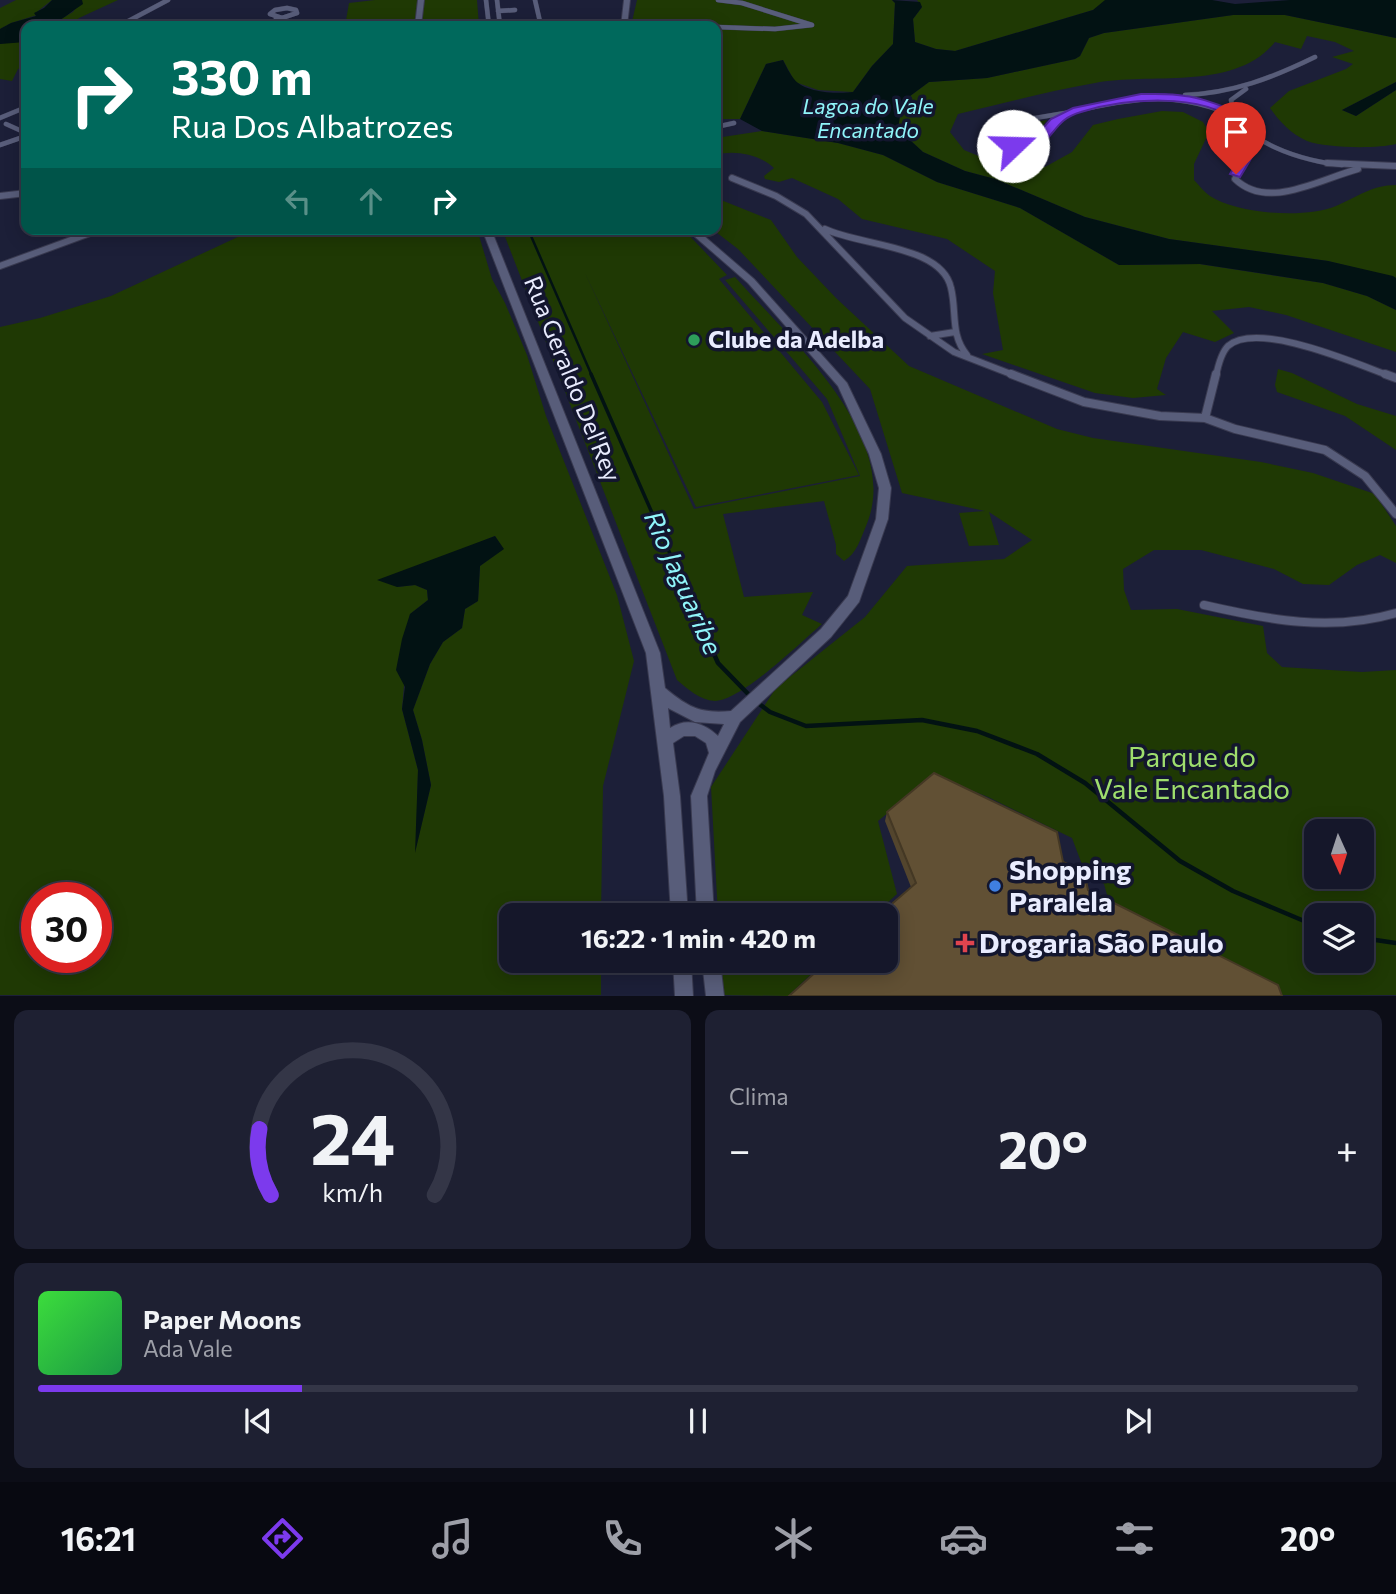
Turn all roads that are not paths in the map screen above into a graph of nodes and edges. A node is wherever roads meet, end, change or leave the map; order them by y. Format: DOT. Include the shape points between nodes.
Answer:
graph roads {
  1 [pos="168,0"];
  2 [pos="421,0"];
  3 [pos="486,0"];
  4 [pos="496,0"];
  5 [pos="535,0"];
  6 [pos="627,0"];
  7 [pos="718,0"];
  8 [pos="514,8"];
  9 [pos="498,9"];
  10 [pos="297,13"];
  11 [pos="273,17"];
  12 [pos="128,21"];
  13 [pos="281,21"];
  14 [pos="293,21"];
  15 [pos="419,21"];
  16 [pos="488,21"];
  17 [pos="499,21"];
  18 [pos="539,21"];
  19 [pos="625,21"];
  20 [pos="721,27"];
  21 [pos="1315,57"];
  22 [pos="1246,89"];
  23 [pos="1227,92"];
  24 [pos="1235,95"];
  25 [pos="1184,97"];
  26 [pos="21,110"];
  27 [pos="1224,110"];
  28 [pos="1233,110"];
  29 [pos="1066,113"];
  30 [pos="1047,117"];
  31 [pos="1239,118"];
  32 [pos="1055,121"];
  33 [pos="2,123"];
  34 [pos="734,123"];
  35 [pos="721,126"];
  36 [pos="21,132"];
  37 [pos="1251,132"];
  38 [pos="21,136"];
  39 [pos="0,145"];
  40 [pos="1252,145"];
  41 [pos="1270,145"];
  42 [pos="1332,164"];
  43 [pos="1380,166"];
  44 [pos="1396,166"];
  45 [pos="1342,172"];
  46 [pos="732,178"];
  47 [pos="21,194"];
  48 [pos="0,196"];
  49 [pos="814,221"];
  50 [pos="85,235"];
  51 [pos="488,235"];
  52 [pos="697,235"];
  53 [pos="864,244"];
  54 [pos="845,256"];
  55 [pos="0,266"];
  56 [pos="955,332"];
  57 [pos="927,335"];
  58 [pos="975,361"];
  59 [pos="1396,378"];
  60 [pos="1205,418"];
  61 [pos="1396,514"];
  62 [pos="1205,605"];
  63 [pos="1396,613"];
  64 [pos="660,693"];
  65 [pos="738,714"];
  66 [pos="665,740"];
  67 [pos="716,751"];
  68 [pos="678,903"];
  69 [pos="705,903"];
  70 [pos="683,973"];
  71 [pos="712,973"];
  72 [pos="684,996"];
  73 [pos="715,996"];
  1 -- 12 [label="street"];
  2 -- 15 [label="main road"];
  3 -- 16 [label="street"];
  4 -- 9 [label="street"];
  5 -- 18 [label="street"];
  6 -- 19 [label="main road"];
  7 -- 20 [label="street" via="812,25"];
  8 -- 9 [label="street"];
  9 -- 17 [label="street"];
  10 -- 11 [label="street"];
  10 -- 11 [label="street" via="279,9 270,13"];
  10 -- 14 [label="street"];
  11 -- 13 [label="street"];
  21 -- 22 [label="street"];
  22 -- 23 [label="street"];
  22 -- 24 [label="street"];
  23 -- 24 [label="street"];
  23 -- 25 [label="street"];
  24 -- 28 [label="street"];
  25 -- 27 [label="street"];
  25 -- 29 [label="street" via="1154,96"];
  26 -- 33 [label="street"];
  27 -- 28 [label="street"];
  27 -- 31 [label="street"];
  28 -- 31 [label="street"];
  29 -- 30 [label="street"];
  29 -- 32 [label="street"];
  30 -- 32 [label="street"];
  30 -- 32 [label="street" via="1000,125 990,134 1005,144 1030,145"];
  31 -- 37 [label="street"];
  33 -- 36 [label="street"];
  34 -- 35 [label="street"];
  37 -- 40 [label="street"];
  37 -- 41 [label="street"];
  38 -- 39 [label="street"];
  40 -- 41 [label="street"];
  40 -- 45 [label="street" via="1236,179 1253,191 1293,191"];
  41 -- 42 [label="street"];
  42 -- 43 [label="street"];
  42 -- 45 [label="street"];
  43 -- 44 [label="street"];
  43 -- 45 [label="street"];
  46 -- 49 [label="street" via="790,203"];
  47 -- 48 [label="street"];
  49 -- 53 [label="street" via="839,237"];
  49 -- 54 [label="street"];
  50 -- 55 [label="street"];
  51 -- 64 [label="main road, Rua Geraldo Del'Rey" via="640,615"];
  52 -- 65 [label="main road" via="751,281 843,385 875,454 885,488 882,519 854,598 826,633"];
  53 -- 54 [label="street"];
  53 -- 56 [label="street" via="924,258 945,272"];
  54 -- 57 [label="street"];
  56 -- 57 [label="street"];
  56 -- 58 [label="street" via="960,349"];
  57 -- 58 [label="street"];
  58 -- 60 [label="street" via="1084,402 1160,416"];
  59 -- 60 [label="street" via="1284,341 1241,338 1224,353"];
  60 -- 61 [label="street" via="1308,444 1340,458 1365,476"];
  62 -- 63 [label="street" via="1328,625 1378,620"];
  64 -- 65 [label="main road" via="671,705 694,716"];
  64 -- 66 [label="main road, Rua Geraldo Del'Rey"];
  65 -- 67 [label="main road"];
  66 -- 67 [label="main road" via="681,729 698,729 712,739"];
  66 -- 68 [label="main road, Rua Geraldo Del'Rey"];
  67 -- 69 [label="main road" via="699,796"];
  70 -- 72 [label="main road"];
  71 -- 73 [label="main road"];
}
